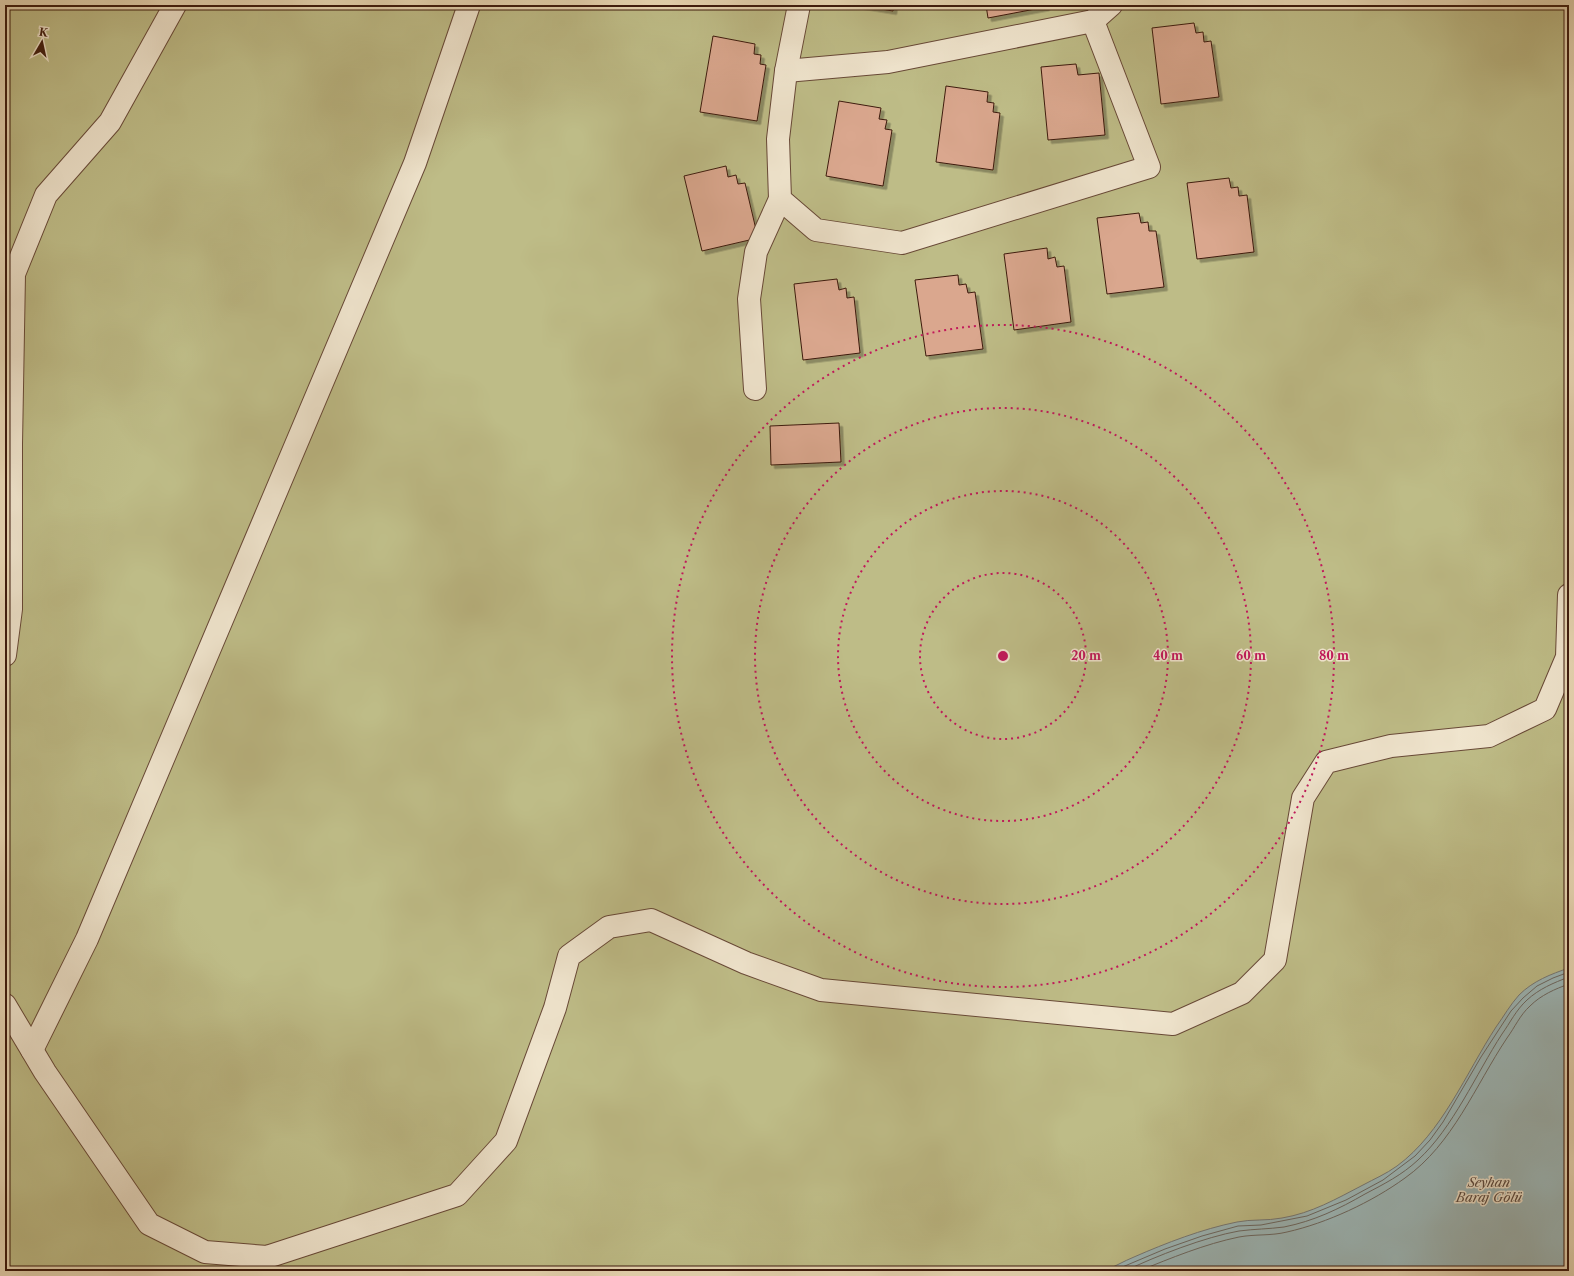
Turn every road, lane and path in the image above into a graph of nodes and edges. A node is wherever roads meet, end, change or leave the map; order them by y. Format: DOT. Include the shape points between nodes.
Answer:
graph roads {
  1 [pos="175,5"];
  2 [pos="469,5"];
  3 [pos="799,5"];
  4 [pos="1111,5"];
  5 [pos="1093,21"];
  6 [pos="786,71"];
  7 [pos="780,199"];
  8 [pos="755,389"];
  9 [pos="1569,595"];
  10 [pos="5,655"];
  11 [pos="5,1005"];
  12 [pos="32,1050"];
  1 -- 10 [label="street" via="110,122 46,195 14,274 11,609"];
  2 -- 12 [label="street" via="415,163 87,939"];
  3 -- 6 [label="street"];
  4 -- 5 [label="street"];
  5 -- 6 [label="street" via="888,62"];
  5 -- 7 [label="street" via="1149,167 902,243 816,230"];
  6 -- 7 [label="street" via="778,139"];
  7 -- 8 [label="street" via="756,252 749,299"];
  9 -- 12 [label="street" via="1567,657 1544,709 1489,736 1391,746 1326,762 1303,798 1275,960 1242,993 1173,1024 821,990 746,962 650,920 609,927 569,956 555,1008 506,1141 457,1195 267,1257 205,1252 149,1224"];
  11 -- 12 [label="street"];
}
